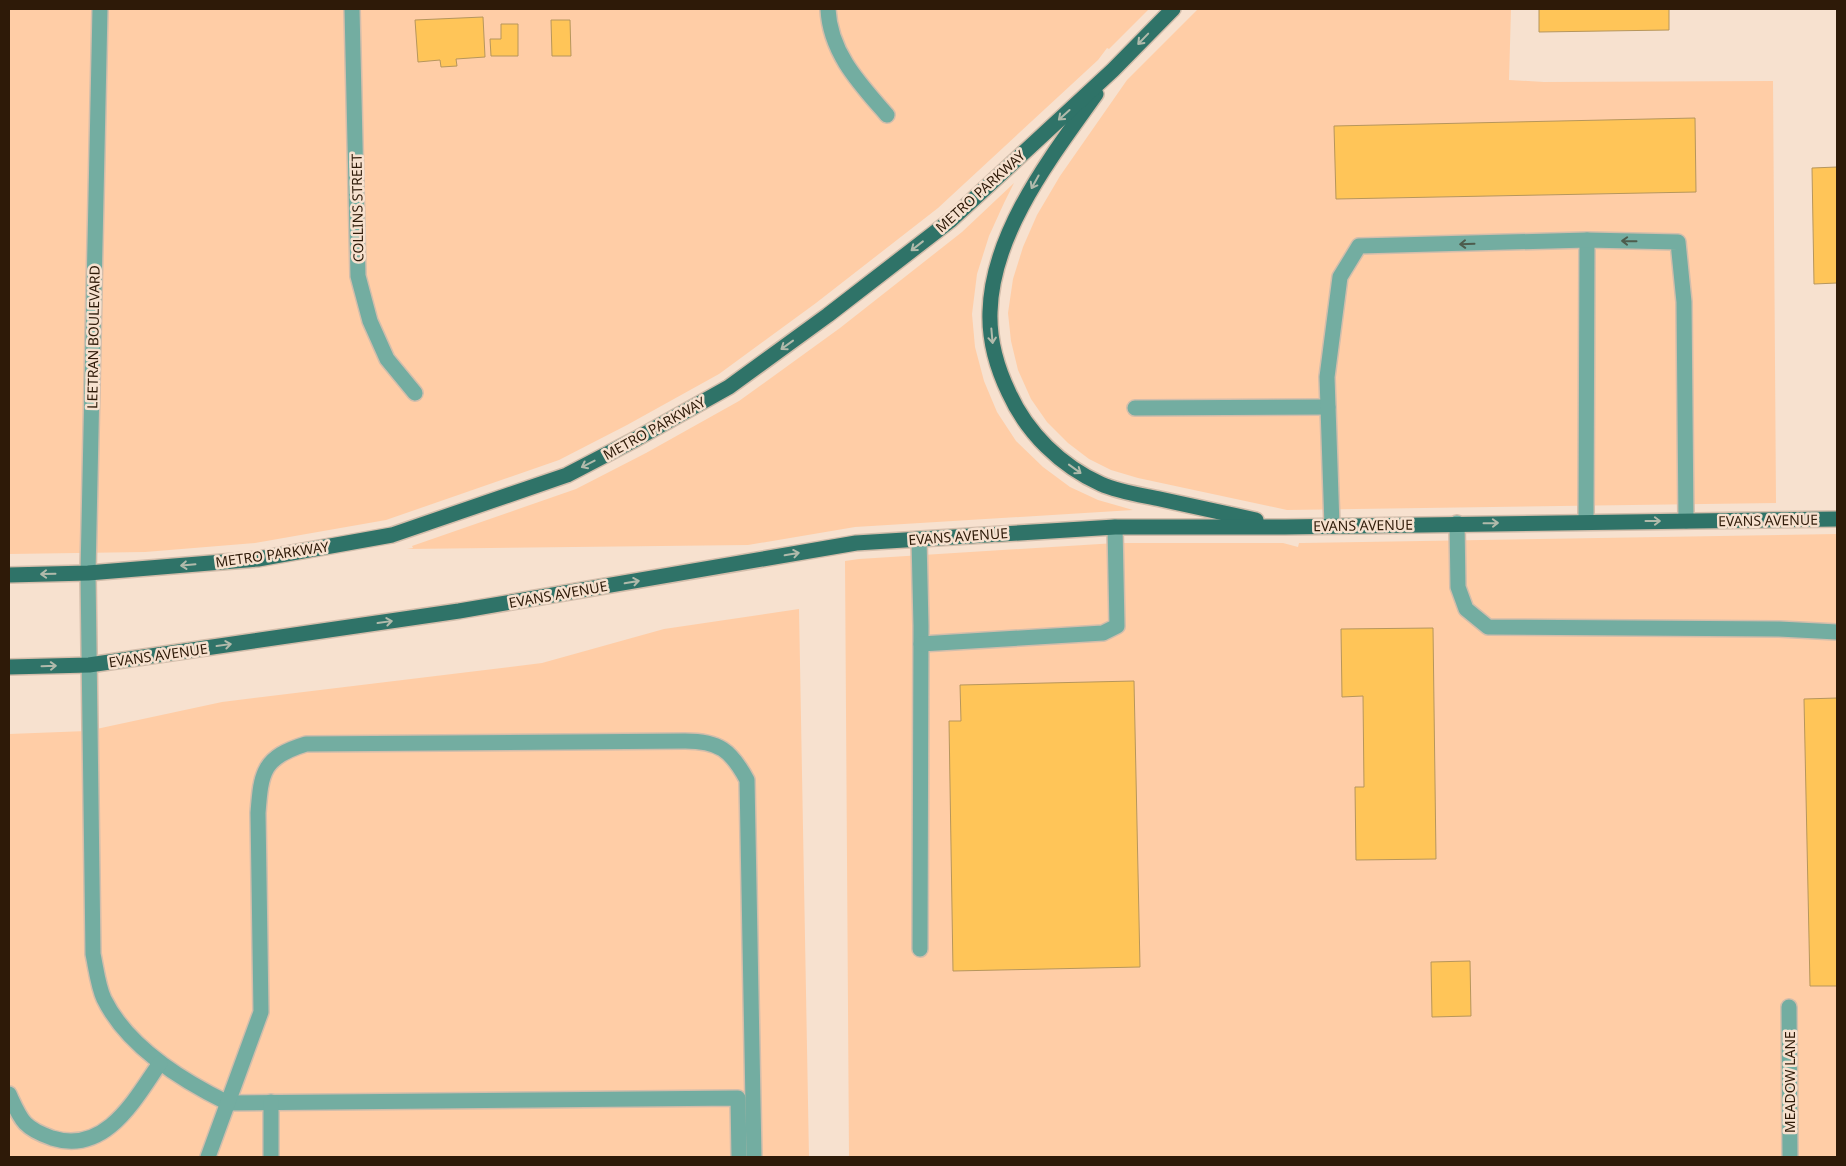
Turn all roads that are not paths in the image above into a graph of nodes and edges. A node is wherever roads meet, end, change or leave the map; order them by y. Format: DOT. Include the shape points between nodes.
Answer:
graph roads {
  1 [pos="100,9"];
  2 [pos="352,9"];
  3 [pos="828,9"];
  4 [pos="1173,9"];
  5 [pos="1113,70"];
  6 [pos="887,115"];
  7 [pos="1587,240"];
  8 [pos="415,393"];
  9 [pos="1328,407"];
  10 [pos="1135,408"];
  11 [pos="1837,519"];
  12 [pos="1586,521"];
  13 [pos="1686,521"];
  14 [pos="1457,523"];
  15 [pos="1115,526"];
  16 [pos="1285,526"];
  17 [pos="1332,526"];
  18 [pos="919,539"];
  19 [pos="88,573"];
  20 [pos="9,575"];
  21 [pos="1837,632"];
  22 [pos="921,644"];
  23 [pos="89,665"];
  24 [pos="9,667"];
  25 [pos="920,949"];
  26 [pos="1789,1007"];
  27 [pos="160,1063"];
  28 [pos="9,1094"];
  29 [pos="271,1102"];
  30 [pos="228,1103"];
  31 [pos="208,1157"];
  32 [pos="271,1157"];
  33 [pos="739,1157"];
  34 [pos="754,1157"];
  35 [pos="1790,1157"];
  1 -- 19 [label="street, LEETRAN BOULEVARD"];
  2 -- 8 [label="street, COLLINS STREET" via="358,276 370,320 388,359"];
  3 -- 6 [label="street" via="838,52 858,82"];
  4 -- 5 [label="main road, METRO PARKWAY, one-way"];
  5 -- 16 [label="main road, one-way" via="1044,168 1006,242 995,276 990,312 1000,375 1014,406 1032,432 1079,473 1104,485 1133,493"];
  5 -- 19 [label="main road, METRO PARKWAY, one-way" via="951,220 828,315 729,387 567,475 392,535 258,559"];
  7 -- 9 [label="street, one-way" via="1359,246 1340,277 1327,377"];
  7 -- 12 [label="street"];
  13 -- 7 [label="street, one-way" via="1684,302 1678,242"];
  9 -- 10 [label="street"];
  9 -- 17 [label="street"];
  11 -- 13 [label="main road, EVANS AVENUE"];
  12 -- 13 [label="main road, EVANS AVENUE, one-way"];
  14 -- 12 [label="main road, EVANS AVENUE, one-way"];
  14 -- 17 [label="main road, EVANS AVENUE"];
  14 -- 21 [label="street" via="1458,587 1466,609 1488,627"];
  15 -- 16 [label="main road, EVANS AVENUE"];
  15 -- 18 [label="main road, EVANS AVENUE"];
  15 -- 22 [label="street" via="1117,626 1103,633"];
  16 -- 17 [label="main road, EVANS AVENUE"];
  18 -- 22 [label="street"];
  23 -- 18 [label="main road, EVANS AVENUE, one-way" via="459,611 856,543"];
  19 -- 20 [label="main road, METRO PARKWAY, one-way"];
  19 -- 23 [label="street, LEETRAN BOULEVARD"];
  22 -- 25 [label="street"];
  24 -- 23 [label="main road, one-way"];
  23 -- 27 [label="street, LEETRAN BOULEVARD" via="93,954 104,998 124,1030"];
  26 -- 35 [label="street, MEADOW LANE"];
  27 -- 28 [label="street" via="124,1114 94,1137 79,1141 64,1141 24,1124"];
  27 -- 30 [label="street, LEETRAN BOULEVARD"];
  29 -- 30 [label="street"];
  29 -- 32 [label="street"];
  29 -- 33 [label="street" via="738,1098"];
  30 -- 31 [label="street"];
  30 -- 34 [label="street" via="261,1012 260,789 267,766 287,749 306,744 704,741 719,746 738,762 747,780"];
}
